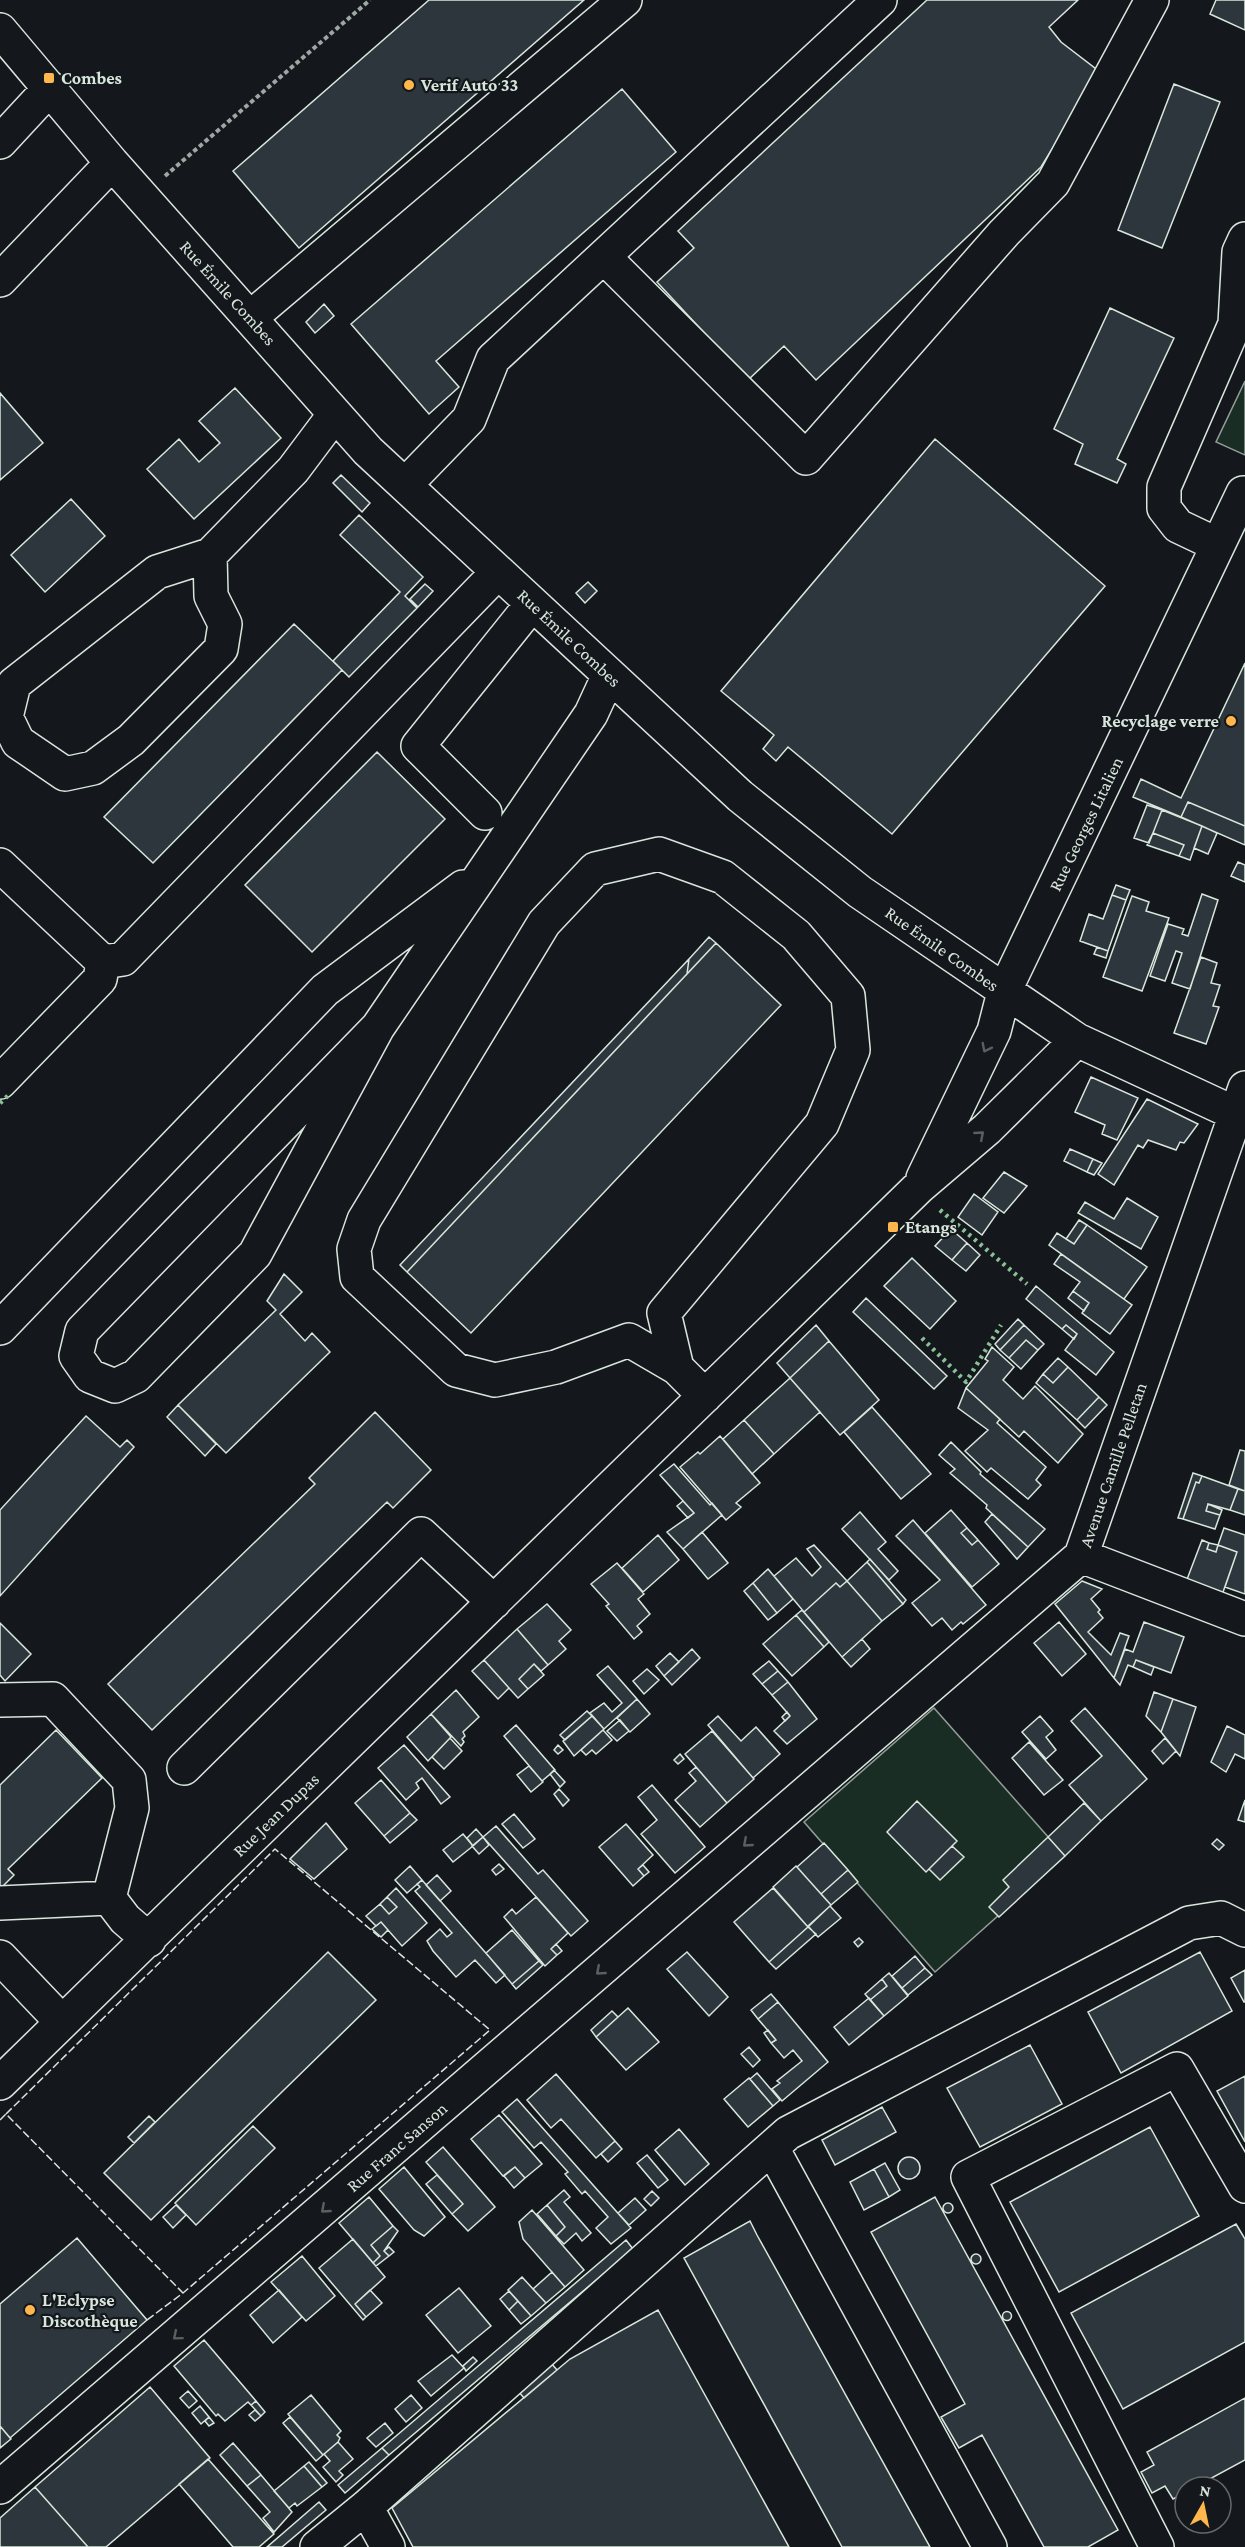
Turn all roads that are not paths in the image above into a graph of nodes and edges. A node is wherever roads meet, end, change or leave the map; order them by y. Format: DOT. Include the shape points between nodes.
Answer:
graph roads {
  1 [pos="625,0"];
  2 [pos="879,0"];
  3 [pos="1152,0"];
  4 [pos="0,30"];
  5 [pos="50,88"];
  6 [pos="0,142"];
  7 [pos="112,163"];
  8 [pos="1245,239"];
  9 [pos="604,256"];
  10 [pos="0,280"];
  11 [pos="250,318"];
  12 [pos="335,414"];
  13 [pos="405,485"];
  14 [pos="1243,493"];
  15 [pos="1218,545"];
  16 [pos="210,555"];
  17 [pos="498,572"];
  18 [pos="532,604"];
  19 [pos="609,675"];
  20 [pos="485,813"];
  21 [pos="0,865"];
  22 [pos="484,872"];
  23 [pos="103,962"];
  24 [pos="1004,992"];
  25 [pos="378,1027"];
  26 [pos="1077,1040"];
  27 [pos="0,1082"];
  28 [pos="1242,1106"];
  29 [pos="920,1187"];
  30 [pos="1,1328"];
  31 [pos="677,1368"];
  32 [pos="705,1396"];
  33 [pos="1081,1556"];
  34 [pos="494,1602"];
  35 [pos="1245,1619"];
  36 [pos="0,1700"];
  37 [pos="184,1768"];
  38 [pos="790,1805"];
  39 [pos="109,1898"];
  40 [pos="0,1903"];
  41 [pos="1245,1930"];
  42 [pos="149,1940"];
  43 [pos="0,1957"];
  44 [pos="61,2021"];
  45 [pos="0,2083"];
  46 [pos="772,2148"];
  47 [pos="1245,2186"];
  48 [pos="0,2487"];
  49 [pos="366,2507"];
  50 [pos="317,2547"];
  51 [pos="388,2547"];
  52 [pos="990,2547"];
  53 [pos="1157,2547"];
  1 -- 11 [label="street"];
  2 -- 9 [label="street"];
  3 -- 9 [label="street" via="1053,183 1004,232 806,458"];
  4 -- 5 [label="street, Rue Émile Combes"];
  5 -- 6 [label="street"];
  5 -- 7 [label="street, Rue Émile Combes"];
  7 -- 10 [label="street"];
  7 -- 11 [label="street, Rue Émile Combes"];
  8 -- 15 [label="street" via="1239,252 1235,324 1164,487 1164,508 1178,526"];
  9 -- 13 [label="street" via="493,359 469,419"];
  11 -- 12 [label="street, Rue Émile Combes"];
  12 -- 13 [label="street, Rue Émile Combes"];
  12 -- 16 [label="street" via="294,470"];
  13 -- 17 [label="street, Rue Émile Combes"];
  14 -- 15 [label="street, Rue Georges Litalien"];
  15 -- 24 [label="street, Rue Georges Litalien"];
  16 -- 16 [label="street" via="158,572 14,684 6,717 18,742 65,774 93,768 131,740 221,649 225,624 211,596"];
  17 -- 18 [label="street, Rue Émile Combes"];
  17 -- 23 [label="street" via="123,959"];
  18 -- 19 [label="street, Rue Émile Combes"];
  18 -- 20 [label="street" via="418,746"];
  19 -- 22 [label="street" via="591,714"];
  19 -- 24 [label="street, Rue Émile Combes" via="740,796 860,892"];
  21 -- 23 [label="street"];
  22 -- 25 [label="street"];
  22 -- 30 [label="street" via="325,990"];
  23 -- 27 [label="street" via="100,979"];
  24 -- 26 [label="street, Rue Émile Combes"];
  24 -- 29 [label="street, Rue Georges Litalien, one-way" via="994,1031"];
  25 -- 25 [label="street" via="82,1331 76,1356 90,1376 115,1386 136,1376 255,1254"];
  26 -- 28 [label="street, Rue Émile Combes"];
  29 -- 26 [label="street, Rue Jean Dupas, one-way" via="987,1129"];
  28 -- 33 [label="street, Avenue Camille Pelletan"];
  29 -- 32 [label="street, Rue Jean Dupas"];
  31 -- 31 [label="street" via="664,1313 822,1124 853,1050 848,996 796,935 723,877 659,854 595,869 543,923 364,1220 354,1249 357,1277 456,1370 495,1380 556,1367 629,1340"];
  31 -- 32 [label="street"];
  32 -- 34 [label="street, Rue Jean Dupas"];
  33 -- 35 [label="street"];
  33 -- 38 [label="street, Avenue Camille Pelletan"];
  34 -- 37 [label="street" via="421,1533"];
  34 -- 42 [label="street, Rue Jean Dupas"];
  36 -- 39 [label="street" via="53,1699 129,1780 132,1808"];
  38 -- 48 [label="street, Rue Franc Sanson, one-way"];
  39 -- 40 [label="street"];
  39 -- 42 [label="street"];
  41 -- 46 [label="street" via="1221,1918 1189,1923 788,2133"];
  42 -- 44 [label="street, Rue Jean Dupas"];
  43 -- 44 [label="street"];
  44 -- 45 [label="street, Rue Jean Dupas"];
  46 -- 49 [label="street"];
  46 -- 52 [label="street"];
  47 -- 53 [label="street" via="1177,2069 968,2177"];
  49 -- 50 [label="street"];
  49 -- 51 [label="street"];
}
